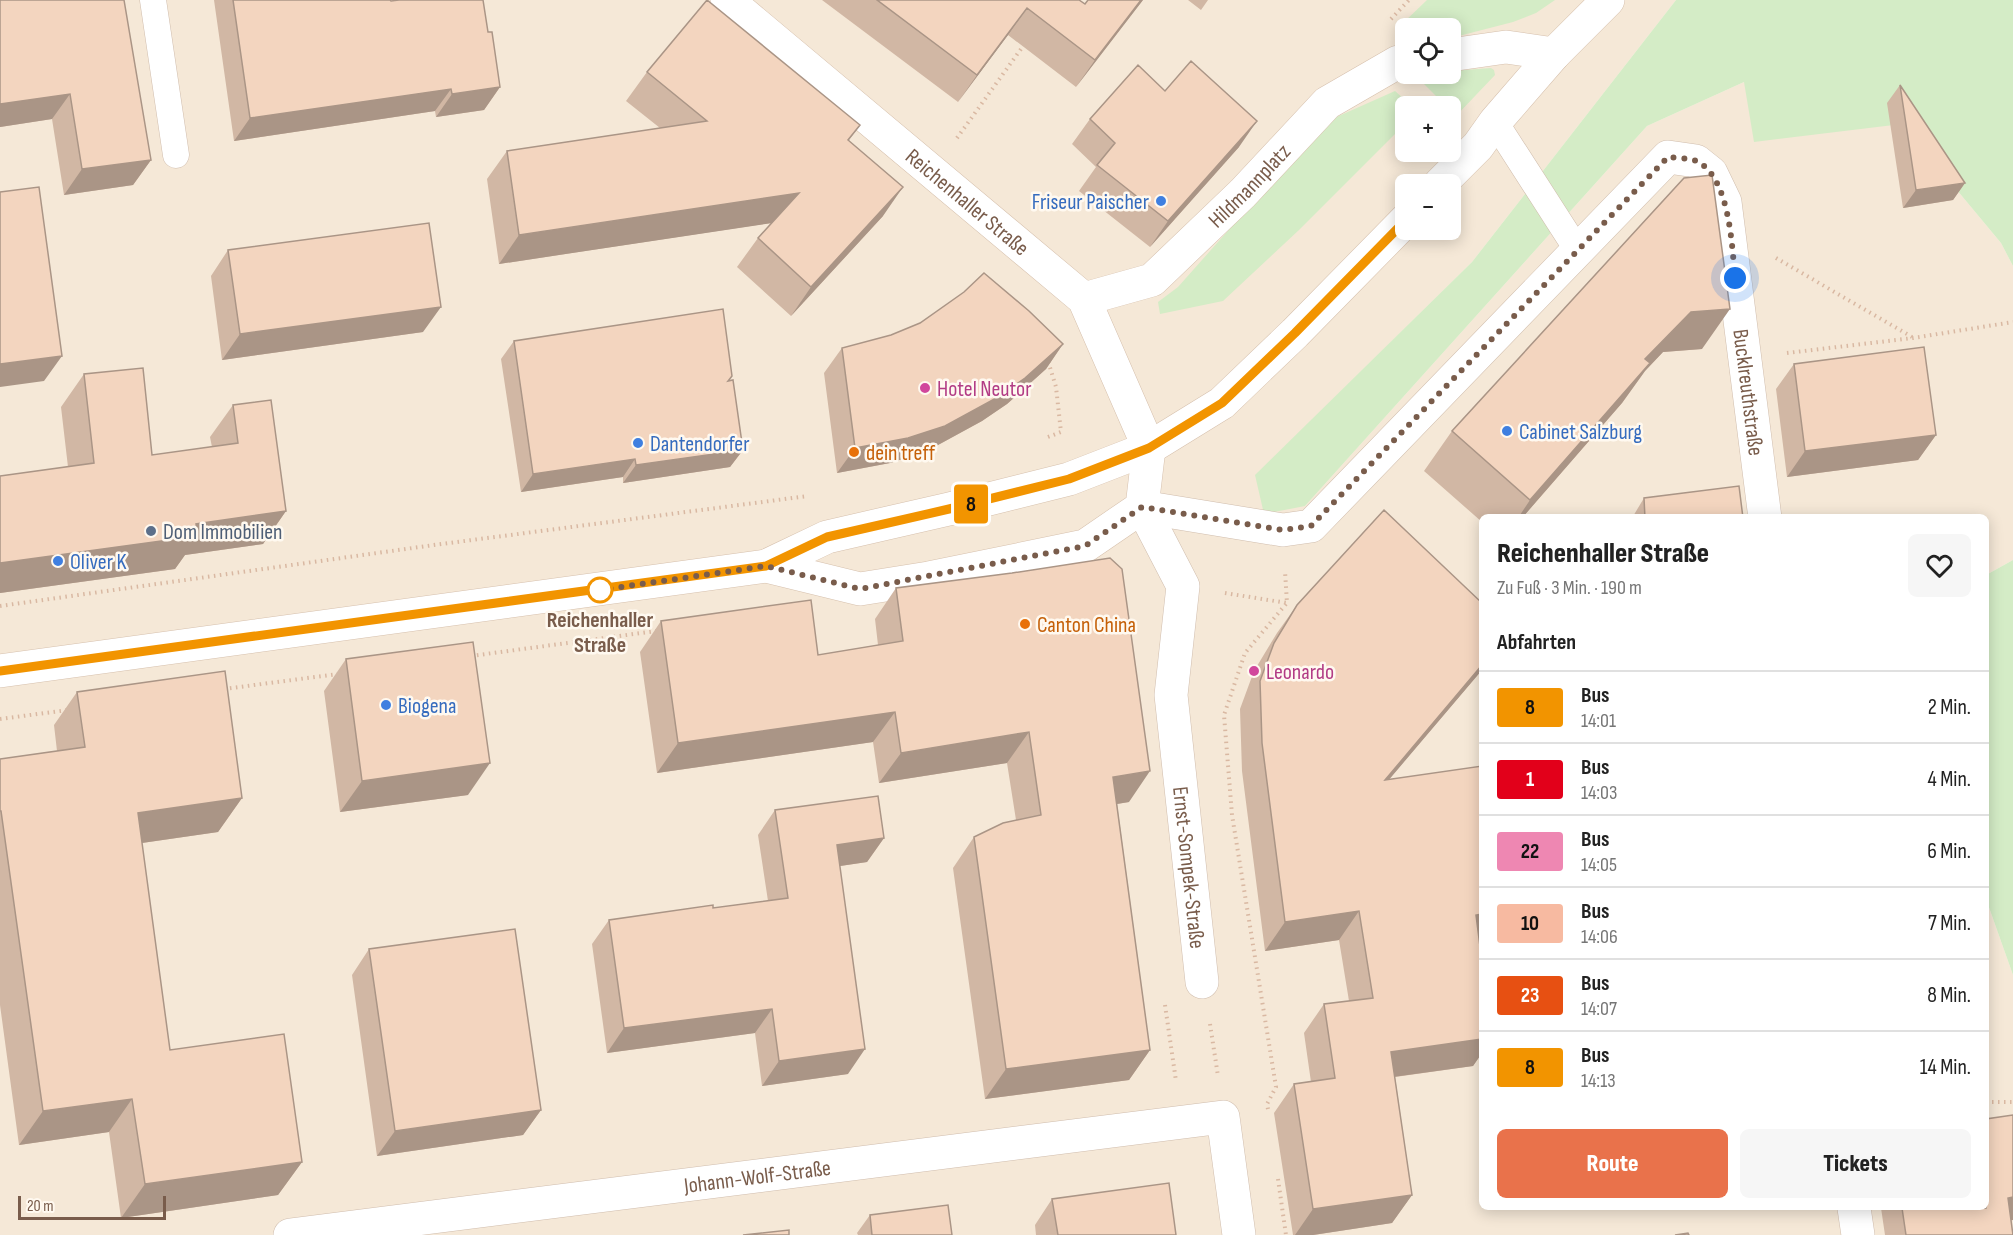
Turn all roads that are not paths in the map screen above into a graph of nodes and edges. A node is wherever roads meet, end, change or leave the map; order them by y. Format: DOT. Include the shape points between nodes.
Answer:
graph roads {
  1 [pos="153,0"];
  2 [pos="727,0"];
  3 [pos="1608,0"];
  4 [pos="1461,53"];
  5 [pos="1554,54"];
  6 [pos="1395,64"];
  7 [pos="1495,122"];
  8 [pos="176,155"];
  9 [pos="1450,174"];
  10 [pos="1395,231"];
  11 [pos="1578,252"];
  12 [pos="1084,299"];
  13 [pos="1149,448"];
  14 [pos="1142,507"];
  15 [pos="1764,514"];
  16 [pos="766,566"];
  17 [pos="0,671"];
  18 [pos="1202,982"];
  19 [pos="1854,1210"];
  20 [pos="290,1235"];
  21 [pos="1239,1235"];
  22 [pos="1858,1235"];
  1 -- 8 [label="lane"];
  2 -- 12 [label="street, Reichenhaller Straße"];
  3 -- 5 [label="street"];
  4 -- 5 [label="street" via="1506,47"];
  5 -- 7 [label="street"];
  6 -- 12 [label="street, Hildmannplatz" via="1327,103 1243,193 1152,280"];
  7 -- 9 [label="street"];
  7 -- 11 [label="lane"];
  10 -- 13 [label="street" via="1222,403"];
  11 -- 14 [label="street" via="1311,526 1283,530"];
  11 -- 15 [label="street, Bucklreuthstraße" via="1668,157 1696,161 1711,173 1725,202 1730,231"];
  12 -- 13 [label="street, Reichenhaller Straße"];
  13 -- 14 [label="street"];
  13 -- 16 [label="street" via="1069,479 827,537"];
  14 -- 16 [label="street" via="1085,546 860,589"];
  14 -- 18 [label="street, Ernst-Sompek-Straße" via="1183,586 1171,695"];
  16 -- 17 [label="street"];
  19 -- 22 [label="street"];
  20 -- 21 [label="street, Johann-Wolf-Straße" via="1223,1118"];
}
